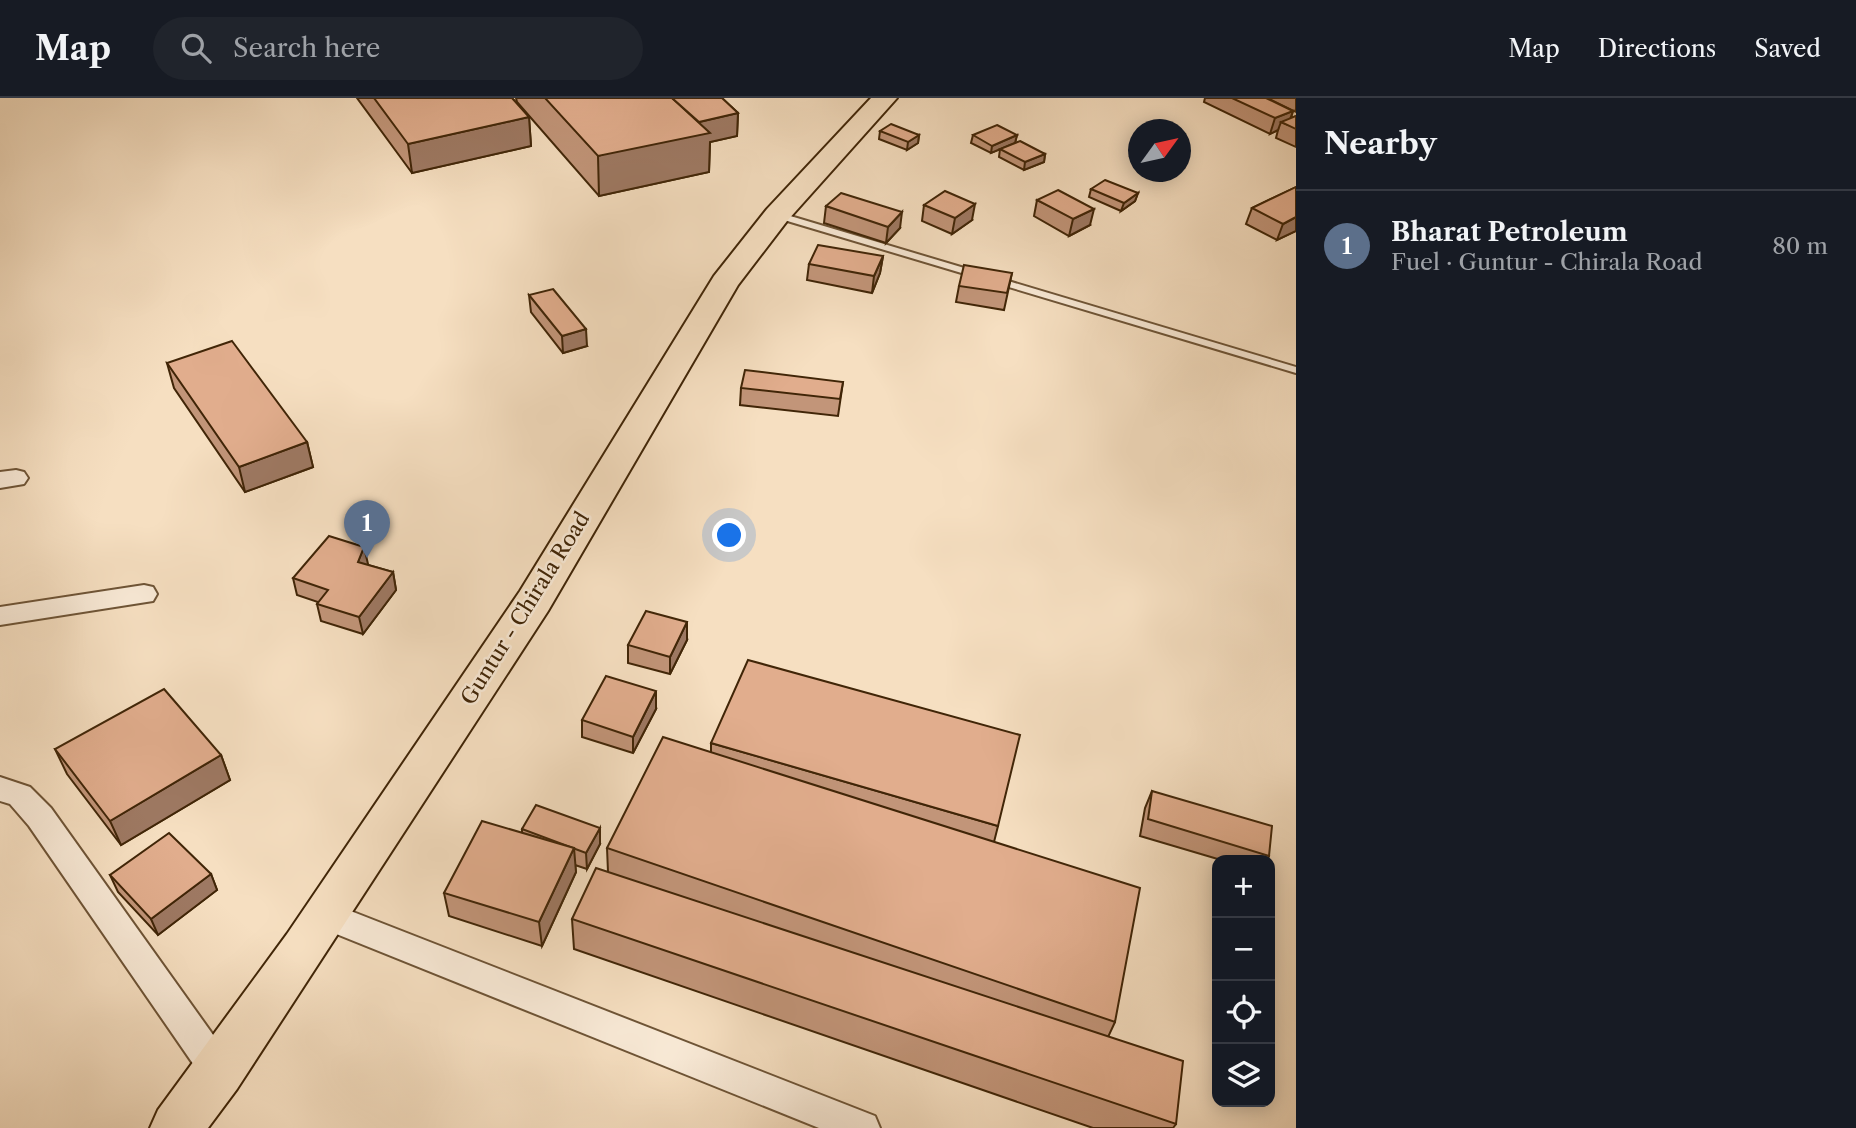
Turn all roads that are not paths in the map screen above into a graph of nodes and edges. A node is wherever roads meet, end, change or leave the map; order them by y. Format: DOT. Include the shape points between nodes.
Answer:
graph roads {
  1 [pos="885,98"];
  2 [pos="777,215"];
  3 [pos="1296,370"];
  4 [pos="144,594"];
  5 [pos="0,616"];
  6 [pos="0,789"];
  7 [pos="325,915"];
  8 [pos="219,1072"];
  9 [pos="176,1128"];
  10 [pos="862,1128"];
  1 -- 2 [label="main road, Guntur - Chirala Road"];
  2 -- 3 [label="lane"];
  2 -- 7 [label="main road, Guntur - Chirala Road" via="725,282 534,601"];
  4 -- 5 [label="street"];
  6 -- 8 [label="street" via="20,795 40,817"];
  7 -- 8 [label="main road, Guntur - Chirala Road"];
  7 -- 10 [label="street"];
  8 -- 9 [label="main road, Guntur - Chirala Road"];
}
